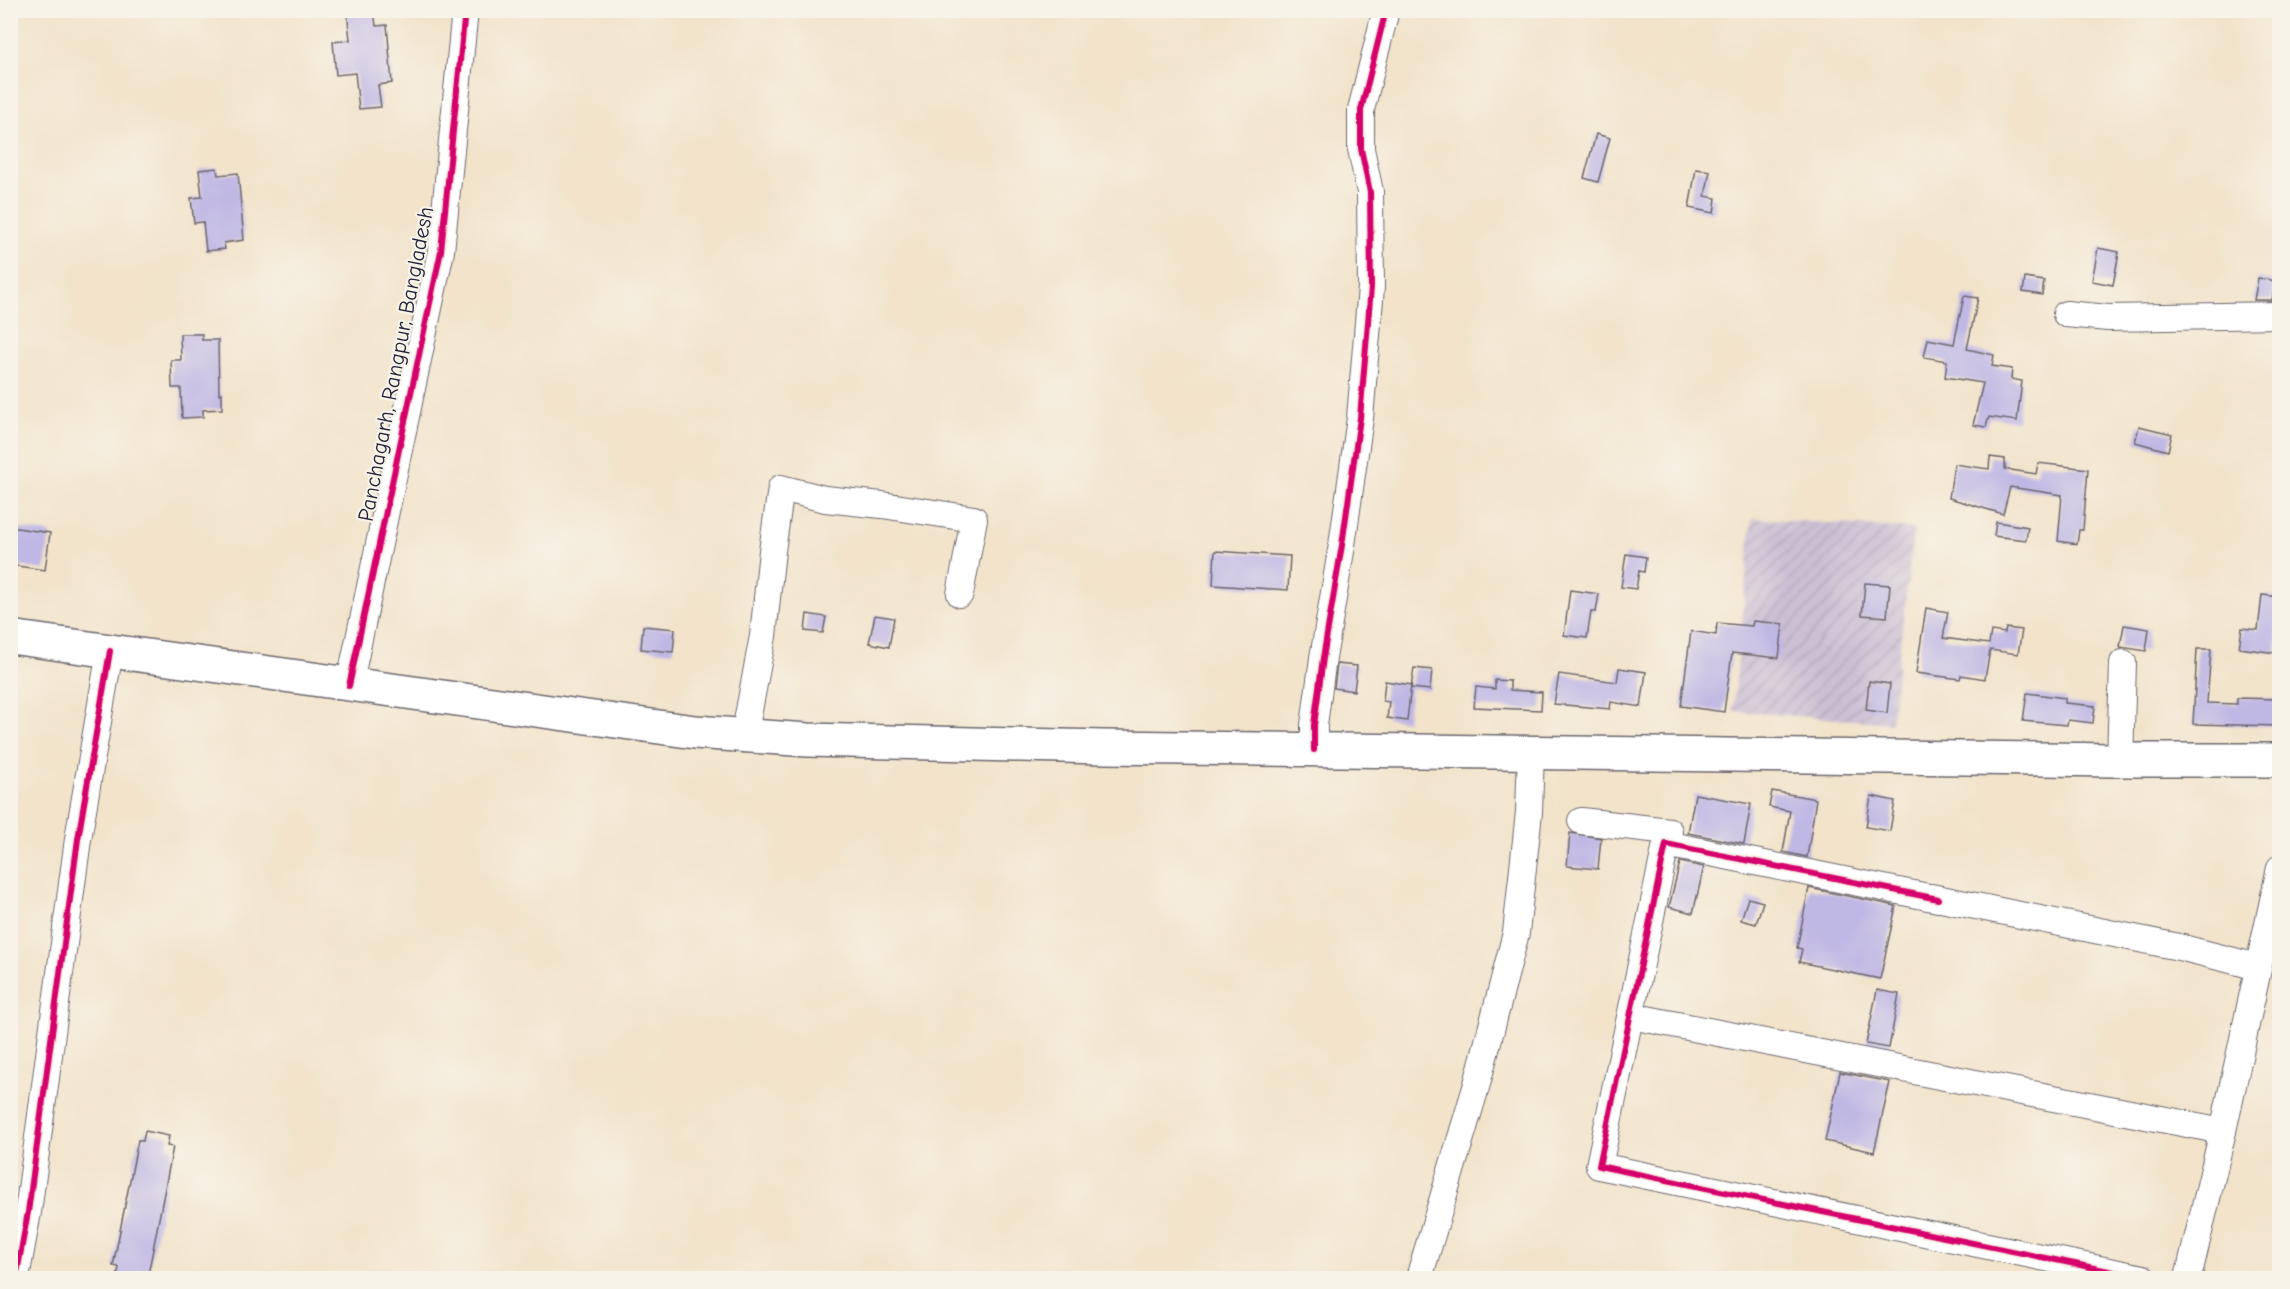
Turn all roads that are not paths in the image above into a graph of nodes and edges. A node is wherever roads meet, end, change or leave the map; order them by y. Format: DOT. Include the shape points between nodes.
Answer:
graph roads {
  1 [pos="465,10"];
  2 [pos="1386,10"];
  3 [pos="2066,314"];
  4 [pos="2280,315"];
  5 [pos="960,594"];
  6 [pos="10,637"];
  7 [pos="110,651"];
  8 [pos="2123,663"];
  9 [pos="350,686"];
  10 [pos="744,737"];
  11 [pos="1314,750"];
  12 [pos="1531,752"];
  13 [pos="2120,760"];
  14 [pos="2280,760"];
  15 [pos="1581,821"];
  16 [pos="1666,844"];
  17 [pos="2280,868"];
  18 [pos="2258,967"];
  19 [pos="1631,1016"];
  20 [pos="2223,1131"];
  21 [pos="16,1278"];
  22 [pos="1419,1278"];
  23 [pos="2143,1278"];
  24 [pos="2188,1278"];
  1 -- 9 [label="street, Panchagarh, Rangpur, Bangladesh" via="441,251"];
  2 -- 11 [label="street" via="1361,110 1361,148 1370,192 1371,288 1360,417 1323,658"];
  3 -- 4 [label="street" via="2142,318"];
  5 -- 10 [label="street" via="974,519 825,499 781,488 763,636"];
  6 -- 7 [label="highway"];
  7 -- 9 [label="highway"];
  7 -- 21 [label="street" via="78,839"];
  8 -- 13 [label="street"];
  9 -- 10 [label="highway"];
  10 -- 11 [label="highway"];
  11 -- 12 [label="highway"];
  12 -- 13 [label="highway"];
  12 -- 22 [label="street" via="1516,933 1477,1084"];
  13 -- 14 [label="highway"];
  15 -- 16 [label="street" via="1669,831"];
  16 -- 18 [label="street" via="2179,947"];
  16 -- 19 [label="street"];
  17 -- 18 [label="street"];
  18 -- 20 [label="street"];
  19 -- 20 [label="street"];
  19 -- 23 [label="street" via="1599,1167"];
  20 -- 24 [label="street"];
}
